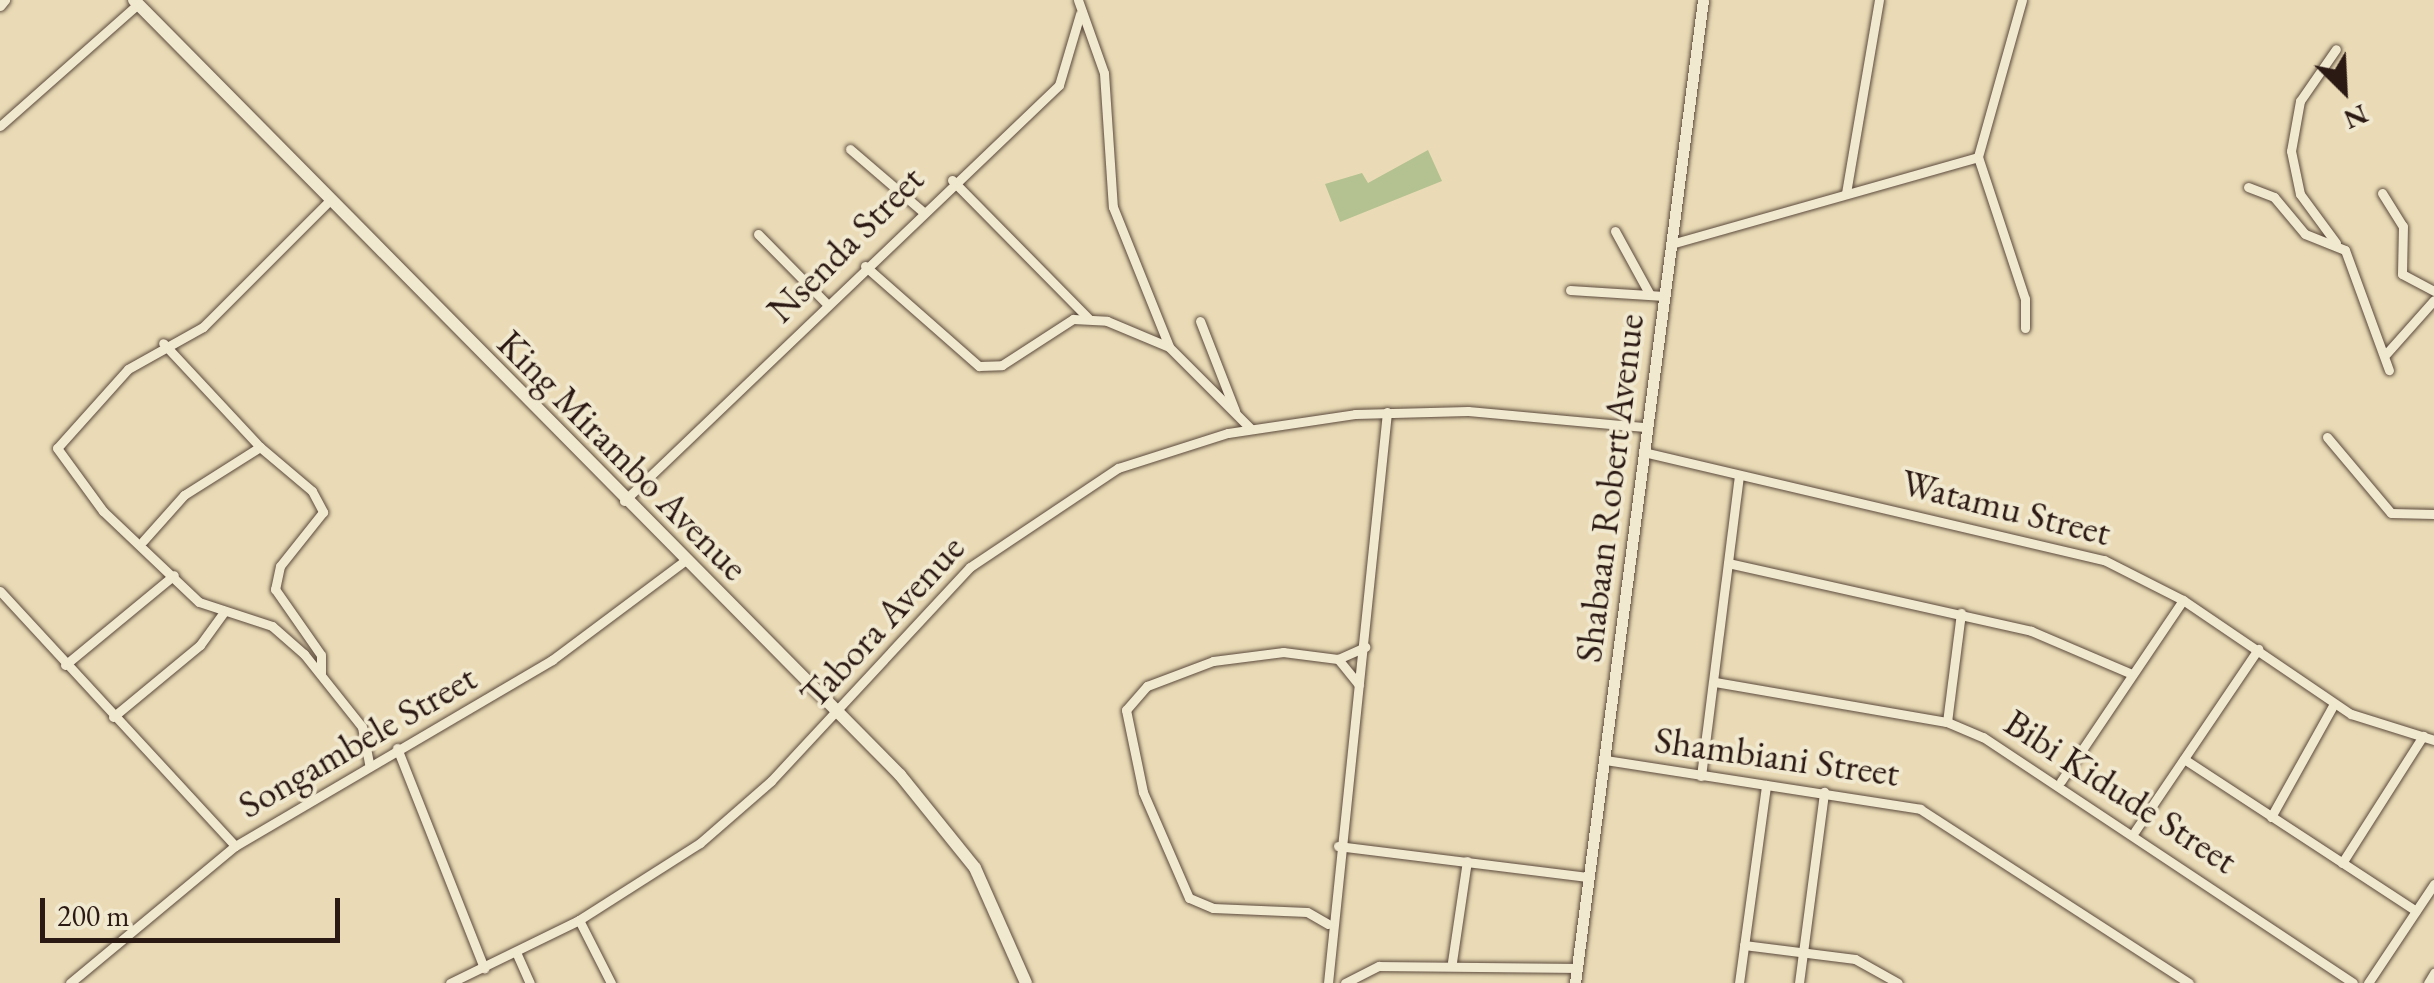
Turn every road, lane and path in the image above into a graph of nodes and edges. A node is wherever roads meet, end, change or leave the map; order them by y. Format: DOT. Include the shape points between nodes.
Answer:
graph roads {
  1 [pos="5,0"];
  2 [pos="1078,0"];
  3 [pos="1703,0"];
  4 [pos="1879,0"];
  5 [pos="2022,0"];
  6 [pos="136,2"];
  7 [pos="0,6"];
  8 [pos="1080,14"];
  9 [pos="2336,49"];
  10 [pos="0,126"];
  11 [pos="850,149"];
  12 [pos="1978,156"];
  13 [pos="952,180"];
  14 [pos="2248,187"];
  15 [pos="1846,193"];
  16 [pos="2382,193"];
  17 [pos="329,201"];
  18 [pos="921,210"];
  19 [pos="1615,230"];
  20 [pos="758,234"];
  21 [pos="1670,244"];
  22 [pos="2338,246"];
  23 [pos="865,266"];
  24 [pos="1570,290"];
  25 [pos="2434,292"];
  26 [pos="1650,296"];
  27 [pos="1664,296"];
  28 [pos="2434,300"];
  29 [pos="826,303"];
  30 [pos="1088,318"];
  31 [pos="1200,321"];
  32 [pos="2025,328"];
  33 [pos="163,342"];
  34 [pos="1169,347"];
  35 [pos="2386,354"];
  36 [pos="2389,370"];
  37 [pos="1388,412"];
  38 [pos="1236,413"];
  39 [pos="1646,427"];
  40 [pos="1251,429"];
  41 [pos="2327,436"];
  42 [pos="260,446"];
  43 [pos="1643,452"];
  44 [pos="1738,476"];
  45 [pos="623,502"];
  46 [pos="2434,514"];
  47 [pos="143,541"];
  48 [pos="683,562"];
  49 [pos="1728,563"];
  50 [pos="174,576"];
  51 [pos="0,591"];
  52 [pos="2183,600"];
  53 [pos="223,613"];
  54 [pos="1962,613"];
  55 [pos="1364,647"];
  56 [pos="2258,649"];
  57 [pos="1338,659"];
  58 [pos="64,665"];
  59 [pos="322,674"];
  60 [pos="2132,674"];
  61 [pos="1715,682"];
  62 [pos="1359,684"];
  63 [pos="2334,704"];
  64 [pos="836,712"];
  65 [pos="113,716"];
  66 [pos="1946,722"];
  67 [pos="366,736"];
  68 [pos="2428,738"];
  69 [pos="393,750"];
  70 [pos="2184,759"];
  71 [pos="1605,760"];
  72 [pos="369,764"];
  73 [pos="1700,776"];
  74 [pos="2061,781"];
  75 [pos="1766,786"];
  76 [pos="1824,792"];
  77 [pos="2271,817"];
  78 [pos="2135,831"];
  79 [pos="235,846"];
  80 [pos="1338,846"];
  81 [pos="1467,861"];
  82 [pos="2342,863"];
  83 [pos="1587,877"];
  84 [pos="2434,884"];
  85 [pos="1331,900"];
  86 [pos="2416,911"];
  87 [pos="1308,912"];
  88 [pos="579,920"];
  89 [pos="1328,924"];
  90 [pos="1744,945"];
  91 [pos="516,952"];
  92 [pos="1803,954"];
  93 [pos="1452,962"];
  94 [pos="484,968"];
  95 [pos="1577,968"];
  96 [pos="2434,974"];
  97 [pos="70,983"];
  98 [pos="451,983"];
  99 [pos="530,983"];
  100 [pos="611,983"];
  101 [pos="1026,983"];
  102 [pos="1328,983"];
  103 [pos="1345,983"];
  104 [pos="1575,983"];
  105 [pos="1740,983"];
  106 [pos="1799,983"];
  107 [pos="1898,983"];
  108 [pos="2189,983"];
  109 [pos="2353,983"];
  110 [pos="2368,983"];
  111 [pos="2428,983"];
  1 -- 7 [label="street"];
  2 -- 8 [label="street"];
  3 -- 21 [label="street, Shabaan Robert Avenue"];
  4 -- 15 [label="street"];
  5 -- 12 [label="street"];
  6 -- 10 [label="street"];
  6 -- 17 [label="main road, King Mirambo Avenue"];
  8 -- 13 [label="street, Nsenda Street" via="1059,85"];
  8 -- 34 [label="street" via="1105,81 1113,207"];
  9 -- 22 [label="street" via="2300,101 2291,151 2300,194"];
  11 -- 18 [label="street"];
  12 -- 15 [label="street"];
  12 -- 32 [label="street" via="2025,299"];
  13 -- 18 [label="street, Nsenda Street"];
  13 -- 30 [label="street"];
  14 -- 22 [label="street" via="2270,194 2305,234"];
  15 -- 21 [label="street"];
  16 -- 25 [label="street" via="2403,226 2402,274"];
  17 -- 33 [label="street" via="208,322"];
  17 -- 45 [label="main road, King Mirambo Avenue"];
  18 -- 23 [label="street, Nsenda Street"];
  19 -- 26 [label="street"];
  20 -- 29 [label="street"];
  21 -- 27 [label="street, Shabaan Robert Avenue"];
  22 -- 35 [label="street" via="2367,291"];
  23 -- 29 [label="street, Nsenda Street"];
  23 -- 30 [label="street" via="979,366 1002,365 1060,324"];
  24 -- 26 [label="street"];
  26 -- 27 [label="street"];
  27 -- 39 [label="street, Shabaan Robert Avenue"];
  28 -- 35 [label="street"];
  29 -- 45 [label="street, Nsenda Street"];
  30 -- 34 [label="street"];
  31 -- 38 [label="street"];
  33 -- 42 [label="street"];
  33 -- 47 [label="street" via="57,441 104,511"];
  34 -- 38 [label="street"];
  35 -- 36 [label="street"];
  37 -- 39 [label="street, Tabora Avenue"];
  37 -- 40 [label="street, Tabora Avenue"];
  37 -- 55 [label="street"];
  38 -- 40 [label="street"];
  39 -- 43 [label="street, Shabaan Robert Avenue"];
  40 -- 64 [label="street, Tabora Avenue" via="1147,456 1038,513 918,616"];
  41 -- 46 [label="street" via="2391,512"];
  42 -- 47 [label="street" via="184,494"];
  42 -- 59 [label="street" via="312,490 323,512 280,566 275,588 321,655"];
  43 -- 44 [label="street, Watamu Street"];
  43 -- 71 [label="street, Shabaan Robert Avenue"];
  44 -- 49 [label="street"];
  44 -- 52 [label="street, Watamu Street" via="2047,543"];
  45 -- 48 [label="main road, King Mirambo Avenue"];
  47 -- 50 [label="street"];
  48 -- 64 [label="main road, King Mirambo Avenue"];
  48 -- 69 [label="street, Songambele Street" via="552,660"];
  49 -- 54 [label="street"];
  49 -- 61 [label="street"];
  50 -- 53 [label="street"];
  50 -- 58 [label="street"];
  51 -- 58 [label="street"];
  52 -- 56 [label="street, Watamu Street"];
  52 -- 60 [label="street"];
  53 -- 59 [label="street" via="272,626"];
  53 -- 65 [label="street" via="200,645"];
  54 -- 60 [label="street" via="2065,643"];
  54 -- 66 [label="street"];
  55 -- 57 [label="street"];
  55 -- 62 [label="street"];
  56 -- 63 [label="street, Watamu Street"];
  56 -- 70 [label="street"];
  57 -- 62 [label="street"];
  57 -- 87 [label="street" via="1283,652 1213,661 1148,686 1126,710 1143,792 1189,898 1214,908"];
  58 -- 65 [label="street"];
  59 -- 67 [label="street"];
  60 -- 74 [label="street"];
  61 -- 66 [label="street, Bibi Kidude Street"];
  61 -- 73 [label="street"];
  62 -- 80 [label="street"];
  63 -- 68 [label="street, Watamu Street"];
  63 -- 77 [label="street"];
  64 -- 88 [label="street, Tabora Avenue" via="725,823"];
  64 -- 101 [label="main road, King Mirambo Avenue" via="967,855"];
  65 -- 79 [label="street"];
  66 -- 74 [label="street, Bibi Kidude Street"];
  67 -- 69 [label="street"];
  67 -- 72 [label="street"];
  68 -- 82 [label="street"];
  69 -- 72 [label="street, Songambele Street"];
  69 -- 94 [label="street"];
  70 -- 77 [label="street"];
  70 -- 78 [label="street"];
  71 -- 73 [label="street, Shambiani Street"];
  71 -- 83 [label="street, Shabaan Robert Avenue"];
  72 -- 79 [label="street, Songambele Street"];
  73 -- 75 [label="street, Shambiani Street"];
  74 -- 78 [label="street, Bibi Kidude Street"];
  75 -- 76 [label="street, Shambiani Street"];
  75 -- 90 [label="street"];
  76 -- 92 [label="street"];
  76 -- 108 [label="street, Shambiani Street" via="1939,817"];
  77 -- 82 [label="street"];
  78 -- 109 [label="street, Bibi Kidude Street"];
  79 -- 97 [label="street, Songambele Street"];
  80 -- 81 [label="street"];
  80 -- 85 [label="street"];
  81 -- 83 [label="street"];
  81 -- 93 [label="street"];
  82 -- 86 [label="street"];
  83 -- 95 [label="street, Shabaan Robert Avenue"];
  84 -- 86 [label="street"];
  85 -- 87 [label="street"];
  85 -- 89 [label="street"];
  86 -- 110 [label="street"];
  87 -- 89 [label="street"];
  88 -- 91 [label="street, Tabora Avenue"];
  88 -- 100 [label="street"];
  89 -- 102 [label="street"];
  90 -- 92 [label="street"];
  90 -- 105 [label="street"];
  91 -- 94 [label="street, Tabora Avenue"];
  91 -- 99 [label="street"];
  92 -- 106 [label="street"];
  92 -- 107 [label="street" via="1855,959"];
  93 -- 95 [label="street"];
  93 -- 103 [label="street" via="1379,966"];
  94 -- 98 [label="street, Tabora Avenue"];
  95 -- 104 [label="street, Shabaan Robert Avenue"];
  96 -- 111 [label="street"];
}
